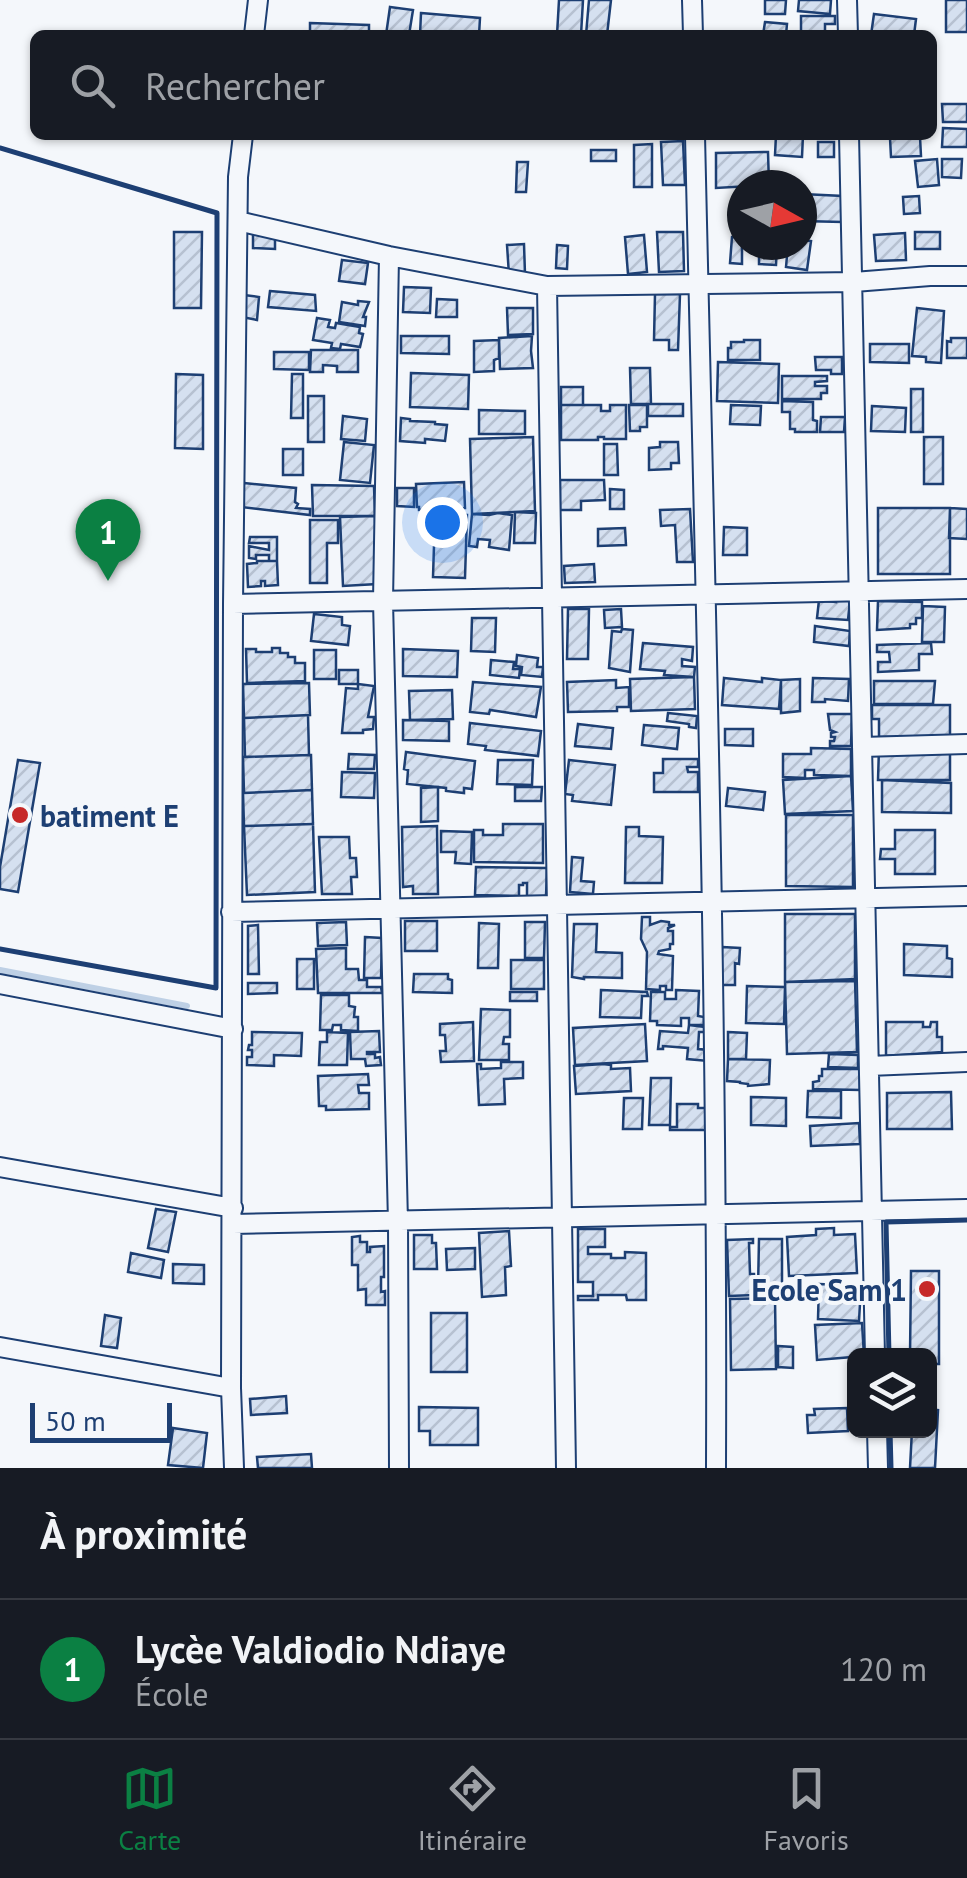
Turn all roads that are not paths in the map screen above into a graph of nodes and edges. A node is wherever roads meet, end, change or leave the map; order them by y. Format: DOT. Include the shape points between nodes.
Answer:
graph roads {
  1 [pos="258,0"];
  2 [pos="692,0"];
  3 [pos="847,0"];
  4 [pos="255,30"];
  5 [pos="693,30"];
  6 [pos="848,30"];
  7 [pos="242,140"];
  8 [pos="695,140"];
  9 [pos="850,140"];
  10 [pos="238,221"];
  11 [pos="389,256"];
  12 [pos="967,276"];
  13 [pos="854,282"];
  14 [pos="698,283"];
  15 [pos="547,286"];
  16 [pos="967,589"];
  17 [pos="858,591"];
  18 [pos="706,594"];
  19 [pos="552,597"];
  20 [pos="383,602"];
  21 [pos="232,604"];
  22 [pos="967,744"];
  23 [pos="862,747"];
  24 [pos="967,896"];
  25 [pos="864,898"];
  26 [pos="712,902"];
  27 [pos="558,906"];
  28 [pos="390,910"];
  29 [pos="231,912"];
  30 [pos="0,984"];
  31 [pos="233,1029"];
  32 [pos="967,1062"];
  33 [pos="868,1066"];
  34 [pos="0,1167"];
  35 [pos="967,1208"];
  36 [pos="872,1210"];
  37 [pos="233,1216"];
  38 [pos="717,1216"];
  39 [pos="563,1218"];
  40 [pos="398,1222"];
  41 [pos="0,1348"];
  42 [pos="876,1348"];
  43 [pos="231,1388"];
  44 [pos="877,1438"];
  45 [pos="234,1468"];
  46 [pos="400,1468"];
  47 [pos="566,1468"];
  48 [pos="716,1468"];
  49 [pos="878,1468"];
  1 -- 4 [label="street"];
  2 -- 5 [label="street"];
  3 -- 6 [label="street"];
  7 -- 10 [label="street"];
  8 -- 14 [label="street"];
  9 -- 13 [label="street"];
  10 -- 11 [label="street"];
  10 -- 21 [label="street"];
  11 -- 15 [label="street"];
  11 -- 20 [label="street"];
  12 -- 13 [label="street"];
  13 -- 14 [label="street"];
  13 -- 17 [label="street"];
  14 -- 15 [label="street"];
  14 -- 18 [label="street"];
  15 -- 19 [label="street"];
  16 -- 17 [label="street"];
  17 -- 18 [label="street"];
  17 -- 23 [label="street"];
  18 -- 19 [label="street"];
  18 -- 26 [label="street"];
  19 -- 20 [label="street"];
  19 -- 27 [label="street"];
  20 -- 21 [label="street"];
  20 -- 28 [label="street"];
  21 -- 29 [label="street"];
  22 -- 23 [label="street"];
  23 -- 25 [label="street"];
  24 -- 25 [label="street"];
  25 -- 26 [label="street"];
  25 -- 33 [label="street"];
  26 -- 27 [label="street"];
  26 -- 38 [label="street"];
  27 -- 28 [label="street"];
  27 -- 39 [label="street"];
  28 -- 29 [label="street"];
  28 -- 40 [label="street"];
  29 -- 31 [label="street"];
  30 -- 31 [label="street"];
  31 -- 37 [label="street"];
  32 -- 33 [label="street"];
  33 -- 36 [label="street"];
  34 -- 37 [label="street"];
  35 -- 36 [label="street"];
  36 -- 38 [label="street"];
  36 -- 42 [label="street"];
  37 -- 40 [label="street"];
  37 -- 43 [label="street"];
  38 -- 39 [label="street"];
  38 -- 48 [label="street"];
  39 -- 40 [label="street"];
  39 -- 47 [label="street"];
  40 -- 46 [label="street"];
  41 -- 43 [label="street"];
  43 -- 45 [label="street"];
  44 -- 49 [label="street"];
}
